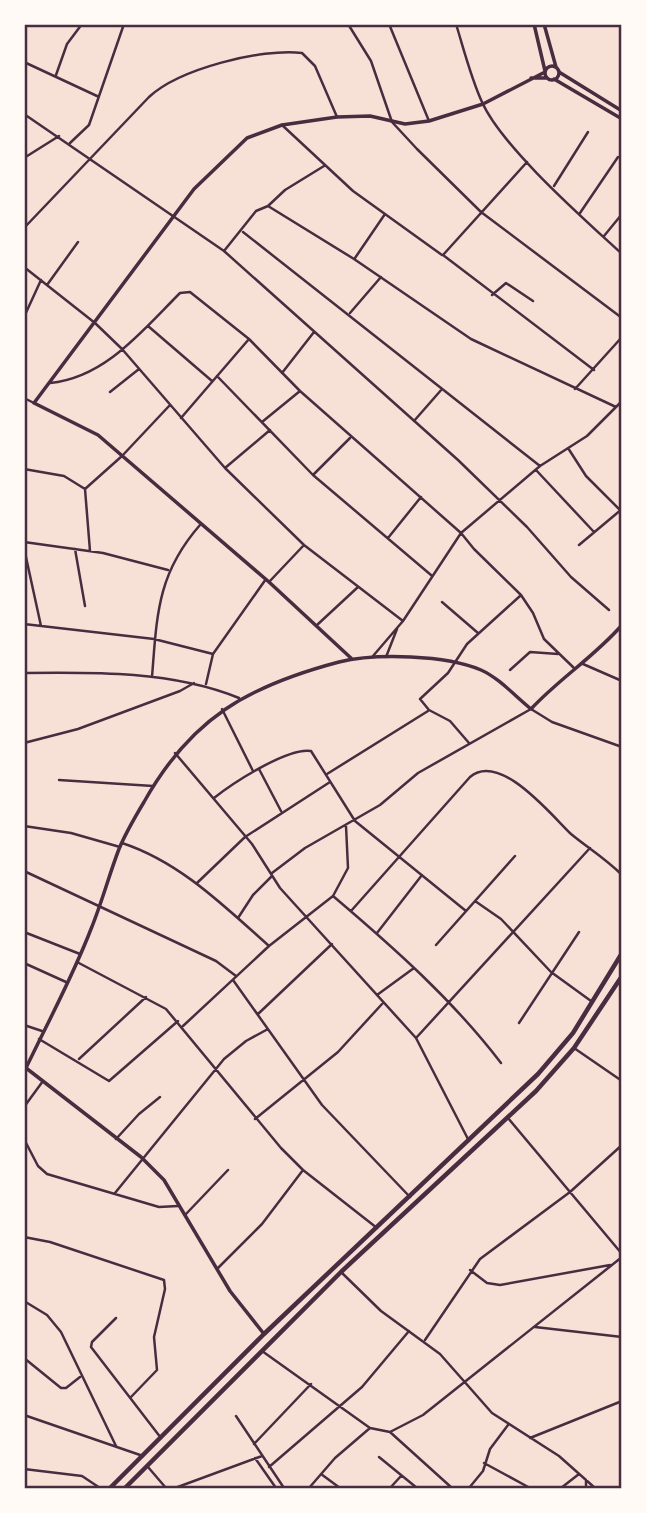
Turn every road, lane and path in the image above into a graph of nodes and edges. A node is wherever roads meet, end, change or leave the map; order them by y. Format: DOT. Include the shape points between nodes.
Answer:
graph roads {
  1 [pos="82,24"];
  2 [pos="124,24"];
  3 [pos="348,24"];
  4 [pos="389,24"];
  5 [pos="456,24"];
  6 [pos="534,24"];
  7 [pos="544,24"];
  8 [pos="24,62"];
  9 [pos="31,65"];
  10 [pos="556,66"];
  11 [pos="24,70"];
  12 [pos="545,71"];
  13 [pos="559,72"];
  14 [pos="56,75"];
  15 [pos="529,78"];
  16 [pos="547,78"];
  17 [pos="554,79"];
  18 [pos="97,96"];
  19 [pos="482,104"];
  20 [pos="621,111"];
  21 [pos="24,114"];
  22 [pos="337,117"];
  23 [pos="621,119"];
  24 [pos="429,121"];
  25 [pos="392,122"];
  26 [pos="282,125"];
  27 [pos="588,132"];
  28 [pos="59,136"];
  29 [pos="70,144"];
  30 [pos="618,157"];
  31 [pos="24,158"];
  32 [pos="91,159"];
  33 [pos="527,162"];
  34 [pos="324,166"];
  35 [pos="554,187"];
  36 [pos="268,205"];
  37 [pos="481,212"];
  38 [pos="580,213"];
  39 [pos="384,214"];
  40 [pos="621,214"];
  41 [pos="174,215"];
  42 [pos="24,228"];
  43 [pos="242,231"];
  44 [pos="604,237"];
  45 [pos="78,242"];
  46 [pos="224,251"];
  47 [pos="621,254"];
  48 [pos="443,256"];
  49 [pos="355,259"];
  50 [pos="24,267"];
  51 [pos="381,277"];
  52 [pos="41,279"];
  53 [pos="47,285"];
  54 [pos="492,295"];
  55 [pos="533,301"];
  56 [pos="350,313"];
  57 [pos="24,317"];
  58 [pos="621,318"];
  59 [pos="95,323"];
  60 [pos="148,326"];
  61 [pos="314,332"];
  62 [pos="249,339"];
  63 [pos="621,339"];
  64 [pos="122,349"];
  65 [pos="139,369"];
  66 [pos="594,370"];
  67 [pos="282,373"];
  68 [pos="217,376"];
  69 [pos="212,381"];
  70 [pos="50,383"];
  71 [pos="442,389"];
  72 [pos="575,389"];
  73 [pos="300,391"];
  74 [pos="110,392"];
  75 [pos="24,398"];
  76 [pos="621,401"];
  77 [pos="34,403"];
  78 [pos="170,405"];
  79 [pos="616,407"];
  80 [pos="181,418"];
  81 [pos="414,421"];
  82 [pos="262,422"];
  83 [pos="270,430"];
  84 [pos="350,437"];
  85 [pos="568,449"];
  86 [pos="122,456"];
  87 [pos="540,466"];
  88 [pos="225,468"];
  89 [pos="24,469"];
  90 [pos="536,470"];
  91 [pos="313,475"];
  92 [pos="85,489"];
  93 [pos="421,497"];
  94 [pos="500,499"];
  95 [pos="620,510"];
  96 [pos="201,524"];
  97 [pos="594,532"];
  98 [pos="461,533"];
  99 [pos="388,538"];
  100 [pos="24,542"];
  101 [pos="304,545"];
  102 [pos="579,545"];
  103 [pos="24,548"];
  104 [pos="75,549"];
  105 [pos="90,551"];
  106 [pos="168,570"];
  107 [pos="431,575"];
  108 [pos="267,580"];
  109 [pos="358,587"];
  110 [pos="522,595"];
  111 [pos="442,602"];
  112 [pos="85,606"];
  113 [pos="610,610"];
  114 [pos="403,621"];
  115 [pos="24,624"];
  116 [pos="317,625"];
  117 [pos="621,625"];
  118 [pos="41,626"];
  119 [pos="397,629"];
  120 [pos="478,633"];
  121 [pos="154,639"];
  122 [pos="213,654"];
  123 [pos="558,654"];
  124 [pos="372,657"];
  125 [pos="386,657"];
  126 [pos="352,659"];
  127 [pos="453,663"];
  128 [pos="582,663"];
  129 [pos="574,668"];
  130 [pos="510,670"];
  131 [pos="24,673"];
  132 [pos="152,677"];
  133 [pos="621,681"];
  134 [pos="194,682"];
  135 [pos="206,684"];
  136 [pos="239,698"];
  137 [pos="222,709"];
  138 [pos="531,709"];
  139 [pos="429,710"];
  140 [pos="24,743"];
  141 [pos="469,743"];
  142 [pos="621,747"];
  143 [pos="175,753"];
  144 [pos="259,769"];
  145 [pos="253,771"];
  146 [pos="327,774"];
  147 [pos="59,780"];
  148 [pos="331,782"];
  149 [pos="153,786"];
  150 [pos="213,799"];
  151 [pos="281,811"];
  152 [pos="355,821"];
  153 [pos="24,826"];
  154 [pos="346,826"];
  155 [pos="245,837"];
  156 [pos="121,845"];
  157 [pos="590,848"];
  158 [pos="516,856"];
  159 [pos="400,857"];
  160 [pos="24,871"];
  161 [pos="423,874"];
  162 [pos="271,875"];
  163 [pos="621,876"];
  164 [pos="197,883"];
  165 [pos="333,896"];
  166 [pos="475,901"];
  167 [pos="100,908"];
  168 [pos="351,911"];
  169 [pos="466,911"];
  170 [pos="238,918"];
  171 [pos="308,918"];
  172 [pos="24,932"];
  173 [pos="579,932"];
  174 [pos="377,933"];
  175 [pos="512,933"];
  176 [pos="332,944"];
  177 [pos="436,945"];
  178 [pos="269,946"];
  179 [pos="621,953"];
  180 [pos="80,954"];
  181 [pos="77,962"];
  182 [pos="24,963"];
  183 [pos="414,968"];
  184 [pos="551,972"];
  185 [pos="236,976"];
  186 [pos="621,976"];
  187 [pos="233,980"];
  188 [pos="66,982"];
  189 [pos="376,996"];
  190 [pos="146,997"];
  191 [pos="383,1003"];
  192 [pos="449,1003"];
  193 [pos="593,1003"];
  194 [pos="258,1014"];
  195 [pos="178,1021"];
  196 [pos="519,1023"];
  197 [pos="24,1026"];
  198 [pos="182,1028"];
  199 [pos="268,1029"];
  200 [pos="42,1031"];
  201 [pos="416,1038"];
  202 [pos="39,1039"];
  203 [pos="575,1048"];
  204 [pos="78,1060"];
  205 [pos="501,1063"];
  206 [pos="25,1067"];
  207 [pos="214,1071"];
  208 [pos="303,1079"];
  209 [pos="43,1081"];
  210 [pos="621,1081"];
  211 [pos="160,1097"];
  212 [pos="24,1107"];
  213 [pos="509,1118"];
  214 [pos="255,1119"];
  215 [pos="24,1139"];
  216 [pos="116,1139"];
  217 [pos="469,1142"];
  218 [pos="621,1145"];
  219 [pos="456,1154"];
  220 [pos="141,1157"];
  221 [pos="461,1160"];
  222 [pos="228,1170"];
  223 [pos="303,1170"];
  224 [pos="439,1170"];
  225 [pos="444,1176"];
  226 [pos="569,1192"];
  227 [pos="114,1193"];
  228 [pos="410,1197"];
  229 [pos="181,1205"];
  230 [pos="186,1214"];
  231 [pos="377,1228"];
  232 [pos="24,1237"];
  233 [pos="621,1256"];
  234 [pos="611,1265"];
  235 [pos="217,1269"];
  236 [pos="470,1270"];
  237 [pos="341,1272"];
  238 [pos="24,1300"];
  239 [pos="116,1318"];
  240 [pos="535,1327"];
  241 [pos="409,1331"];
  242 [pos="264,1334"];
  243 [pos="621,1336"];
  244 [pos="424,1341"];
  245 [pos="260,1350"];
  246 [pos="24,1359"];
  247 [pos="82,1376"];
  248 [pos="464,1382"];
  249 [pos="311,1384"];
  250 [pos="131,1397"];
  251 [pos="621,1401"];
  252 [pos="341,1405"];
  253 [pos="24,1415"];
  254 [pos="236,1416"];
  255 [pos="508,1425"];
  256 [pos="370,1428"];
  257 [pos="390,1432"];
  258 [pos="161,1438"];
  259 [pos="530,1438"];
  260 [pos="254,1444"];
  261 [pos="116,1446"];
  262 [pos="261,1455"];
  263 [pos="143,1456"];
  264 [pos="379,1457"];
  265 [pos="255,1458"];
  266 [pos="484,1463"];
  267 [pos="147,1465"];
  268 [pos="269,1467"];
  269 [pos="24,1469"];
  270 [pos="321,1474"];
  271 [pos="579,1474"];
  272 [pos="401,1476"];
  273 [pos="586,1480"];
  274 [pos="448,1484"];
  275 [pos="100,1489"];
  276 [pos="110,1489"];
  277 [pos="125,1489"];
  278 [pos="166,1489"];
  279 [pos="174,1489"];
  280 [pos="276,1489"];
  281 [pos="284,1489"];
  282 [pos="309,1489"];
  283 [pos="340,1489"];
  284 [pos="390,1489"];
  285 [pos="416,1489"];
  286 [pos="444,1489"];
  287 [pos="452,1489"];
  288 [pos="469,1489"];
  289 [pos="530,1489"];
  290 [pos="561,1489"];
  291 [pos="586,1489"];
  292 [pos="595,1489"];
  1 -- 14 [label="street" via="66,44"];
  2 -- 18 [label="street"];
  3 -- 25 [label="street" via="371,61"];
  4 -- 24 [label="street"];
  5 -- 19 [label="street"];
  6 -- 12 [label="street"];
  7 -- 10 [label="street"];
  8 -- 9 [label="street"];
  9 -- 11 [label="street"];
  9 -- 14 [label="street"];
  10 -- 12 [label="street"];
  10 -- 13 [label="street"];
  12 -- 15 [label="street"];
  12 -- 16 [label="street"];
  13 -- 17 [label="street"];
  13 -- 20 [label="street"];
  14 -- 18 [label="street"];
  15 -- 16 [label="street"];
  15 -- 19 [label="street"];
  16 -- 17 [label="street"];
  17 -- 23 [label="street"];
  18 -- 29 [label="street" via="89,125"];
  19 -- 24 [label="street"];
  19 -- 33 [label="street"];
  21 -- 28 [label="street"];
  22 -- 25 [label="street"];
  22 -- 26 [label="street"];
  22 -- 32 [label="street" via="316,66 305,54 283,52 242,59 163,85"];
  24 -- 25 [label="street"];
  25 -- 37 [label="street"];
  26 -- 34 [label="street"];
  26 -- 41 [label="street" via="234,148"];
  27 -- 35 [label="street"];
  28 -- 29 [label="street"];
  28 -- 31 [label="street"];
  29 -- 32 [label="street"];
  30 -- 38 [label="street"];
  32 -- 41 [label="street"];
  32 -- 42 [label="street"];
  33 -- 35 [label="street"];
  33 -- 37 [label="street"];
  34 -- 36 [label="street"];
  34 -- 39 [label="street"];
  35 -- 38 [label="street"];
  36 -- 43 [label="street" via="256,211"];
  36 -- 49 [label="street"];
  37 -- 48 [label="street"];
  37 -- 58 [label="street"];
  38 -- 44 [label="street"];
  39 -- 48 [label="street"];
  39 -- 49 [label="street"];
  40 -- 44 [label="street"];
  41 -- 46 [label="street"];
  41 -- 59 [label="street"];
  43 -- 46 [label="street"];
  43 -- 56 [label="street"];
  44 -- 47 [label="street"];
  45 -- 53 [label="street"];
  46 -- 61 [label="street"];
  48 -- 54 [label="street"];
  49 -- 51 [label="street"];
  50 -- 52 [label="street"];
  51 -- 56 [label="street"];
  51 -- 72 [label="street" via="471,339"];
  52 -- 53 [label="street"];
  52 -- 57 [label="street"];
  53 -- 59 [label="street"];
  54 -- 55 [label="street" via="506,283"];
  54 -- 66 [label="street"];
  56 -- 71 [label="street"];
  59 -- 64 [label="street"];
  59 -- 70 [label="street"];
  60 -- 62 [label="street" via="187,290"];
  60 -- 64 [label="street"];
  60 -- 69 [label="street"];
  61 -- 67 [label="street"];
  61 -- 81 [label="street"];
  62 -- 67 [label="street"];
  62 -- 68 [label="street"];
  63 -- 66 [label="street"];
  64 -- 65 [label="street"];
  64 -- 70 [label="street" via="86,373"];
  65 -- 74 [label="street"];
  65 -- 78 [label="street"];
  66 -- 72 [label="street"];
  67 -- 73 [label="street"];
  68 -- 69 [label="street"];
  68 -- 82 [label="street"];
  69 -- 80 [label="street"];
  70 -- 77 [label="street"];
  71 -- 81 [label="street"];
  71 -- 87 [label="street"];
  72 -- 79 [label="street"];
  73 -- 82 [label="street"];
  73 -- 84 [label="street"];
  75 -- 77 [label="street"];
  76 -- 79 [label="street"];
  77 -- 86 [label="street" via="89,429"];
  78 -- 80 [label="street"];
  78 -- 86 [label="street"];
  79 -- 85 [label="street"];
  80 -- 88 [label="street"];
  81 -- 94 [label="street"];
  82 -- 83 [label="street"];
  83 -- 88 [label="street"];
  83 -- 91 [label="street"];
  84 -- 91 [label="street"];
  84 -- 93 [label="street"];
  85 -- 87 [label="street"];
  85 -- 95 [label="street" via="586,476"];
  86 -- 92 [label="street"];
  86 -- 96 [label="street"];
  87 -- 90 [label="street"];
  88 -- 101 [label="street"];
  89 -- 92 [label="street" via="64,476"];
  90 -- 94 [label="street"];
  90 -- 97 [label="street"];
  91 -- 99 [label="street"];
  92 -- 105 [label="street"];
  93 -- 98 [label="street"];
  93 -- 99 [label="street"];
  94 -- 98 [label="street"];
  94 -- 113 [label="street" via="571,577"];
  95 -- 97 [label="street"];
  96 -- 106 [label="street"];
  96 -- 108 [label="street"];
  97 -- 102 [label="street"];
  98 -- 107 [label="street"];
  98 -- 110 [label="street"];
  99 -- 107 [label="street"];
  100 -- 104 [label="street"];
  101 -- 108 [label="street"];
  101 -- 109 [label="street"];
  103 -- 118 [label="street"];
  104 -- 105 [label="street"];
  104 -- 112 [label="street"];
  105 -- 106 [label="street"];
  106 -- 121 [label="street"];
  107 -- 114 [label="street"];
  108 -- 116 [label="street"];
  108 -- 122 [label="street"];
  109 -- 114 [label="street"];
  109 -- 116 [label="street"];
  110 -- 120 [label="street"];
  110 -- 123 [label="street" via="544,639"];
  111 -- 120 [label="street"];
  114 -- 119 [label="street"];
  115 -- 118 [label="street"];
  116 -- 126 [label="street"];
  117 -- 128 [label="street"];
  118 -- 121 [label="street"];
  119 -- 124 [label="street"];
  119 -- 125 [label="street"];
  120 -- 127 [label="street"];
  121 -- 122 [label="street"];
  121 -- 132 [label="street"];
  122 -- 135 [label="street"];
  123 -- 129 [label="street"];
  123 -- 130 [label="street" via="530,652"];
  124 -- 125 [label="street"];
  124 -- 126 [label="street"];
  125 -- 127 [label="street"];
  126 -- 136 [label="street" via="289,677"];
  127 -- 138 [label="street" via="489,675"];
  127 -- 139 [label="street" via="449,673 420,697"];
  128 -- 129 [label="street"];
  128 -- 133 [label="street"];
  129 -- 138 [label="street"];
  131 -- 132 [label="street"];
  132 -- 134 [label="street"];
  134 -- 135 [label="street"];
  134 -- 140 [label="street" via="78,729"];
  135 -- 136 [label="street"];
  136 -- 137 [label="street"];
  137 -- 143 [label="street"];
  137 -- 145 [label="street"];
  138 -- 141 [label="street"];
  138 -- 142 [label="street" via="552,722"];
  139 -- 141 [label="street" via="450,721"];
  139 -- 146 [label="street"];
  141 -- 152 [label="street" via="418,773"];
  143 -- 149 [label="street"];
  143 -- 150 [label="street"];
  144 -- 145 [label="street"];
  144 -- 146 [label="street" via="307,750 315,754"];
  144 -- 151 [label="street"];
  145 -- 150 [label="street"];
  146 -- 148 [label="street"];
  147 -- 149 [label="street"];
  148 -- 151 [label="street"];
  148 -- 152 [label="street"];
  149 -- 156 [label="street"];
  150 -- 155 [label="street"];
  151 -- 155 [label="street"];
  152 -- 154 [label="street"];
  152 -- 159 [label="street"];
  153 -- 156 [label="street"];
  154 -- 162 [label="street" via="305,848"];
  154 -- 165 [label="street" via="348,868"];
  155 -- 162 [label="street"];
  155 -- 164 [label="street"];
  156 -- 164 [label="street" via="153,856"];
  156 -- 167 [label="street"];
  157 -- 159 [label="street" via="525,788 480,771"];
  157 -- 163 [label="street"];
  157 -- 175 [label="street"];
  158 -- 166 [label="street"];
  159 -- 161 [label="street"];
  159 -- 168 [label="street"];
  160 -- 167 [label="street"];
  161 -- 169 [label="street"];
  161 -- 174 [label="street"];
  162 -- 170 [label="street"];
  162 -- 171 [label="street"];
  164 -- 170 [label="street"];
  165 -- 168 [label="street"];
  165 -- 171 [label="street"];
  166 -- 169 [label="street"];
  166 -- 175 [label="street"];
  167 -- 180 [label="street"];
  167 -- 185 [label="street" via="216,961"];
  168 -- 174 [label="street"];
  169 -- 177 [label="street"];
  170 -- 178 [label="street"];
  171 -- 176 [label="street"];
  171 -- 178 [label="street"];
  172 -- 180 [label="street"];
  173 -- 184 [label="street"];
  174 -- 183 [label="street"];
  175 -- 184 [label="street"];
  175 -- 192 [label="street"];
  176 -- 189 [label="street"];
  176 -- 194 [label="street"];
  178 -- 185 [label="street"];
  179 -- 193 [label="main road"];
  180 -- 181 [label="street"];
  181 -- 188 [label="street"];
  181 -- 190 [label="street"];
  182 -- 188 [label="street"];
  183 -- 189 [label="street"];
  183 -- 192 [label="street"];
  184 -- 193 [label="street"];
  184 -- 196 [label="street"];
  185 -- 187 [label="street"];
  186 -- 203 [label="main road"];
  187 -- 194 [label="street"];
  187 -- 198 [label="street"];
  188 -- 200 [label="street"];
  189 -- 191 [label="street"];
  190 -- 195 [label="street"];
  190 -- 204 [label="street"];
  191 -- 201 [label="street"];
  191 -- 208 [label="street" via="338,1052"];
  192 -- 201 [label="street"];
  192 -- 205 [label="street"];
  193 -- 217 [label="main road" via="563,1047"];
  194 -- 199 [label="street"];
  195 -- 198 [label="street"];
  195 -- 204 [label="street" via="111,1081"];
  197 -- 200 [label="street"];
  198 -- 207 [label="street"];
  199 -- 207 [label="street" via="233,1050"];
  199 -- 208 [label="street"];
  200 -- 202 [label="street"];
  201 -- 217 [label="street"];
  202 -- 204 [label="street"];
  202 -- 206 [label="street"];
  203 -- 210 [label="street"];
  203 -- 213 [label="main road"];
  206 -- 209 [label="street"];
  207 -- 214 [label="street"];
  207 -- 220 [label="street"];
  208 -- 214 [label="street"];
  208 -- 228 [label="street"];
  209 -- 212 [label="street"];
  209 -- 216 [label="street"];
  211 -- 216 [label="street"];
  213 -- 221 [label="main road"];
  213 -- 226 [label="street"];
  214 -- 223 [label="street"];
  215 -- 227 [label="street" via="47,1174"];
  216 -- 220 [label="street"];
  217 -- 219 [label="main road"];
  218 -- 226 [label="street"];
  219 -- 221 [label="main road"];
  219 -- 224 [label="main road"];
  220 -- 227 [label="street"];
  220 -- 229 [label="street"];
  221 -- 225 [label="main road"];
  222 -- 230 [label="street"];
  223 -- 231 [label="street"];
  223 -- 235 [label="street" via="262,1224"];
  224 -- 225 [label="main road"];
  224 -- 228 [label="main road"];
  225 -- 237 [label="main road"];
  226 -- 233 [label="street"];
  226 -- 236 [label="street"];
  227 -- 229 [label="street" via="159,1207"];
  228 -- 231 [label="main road"];
  229 -- 230 [label="street"];
  230 -- 235 [label="street"];
  231 -- 242 [label="main road"];
  232 -- 250 [label="street" via="164,1280 154,1336 157,1370"];
  233 -- 234 [label="street"];
  234 -- 236 [label="street" via="500,1285 487,1283"];
  234 -- 240 [label="street"];
  235 -- 242 [label="street"];
  236 -- 244 [label="street"];
  237 -- 241 [label="street" via="360,1294"];
  237 -- 245 [label="main road"];
  238 -- 247 [label="street" via="54,1322"];
  239 -- 250 [label="street" via="91,1347"];
  240 -- 243 [label="street"];
  240 -- 248 [label="street"];
  241 -- 244 [label="street"];
  241 -- 252 [label="street"];
  242 -- 258 [label="main road"];
  244 -- 248 [label="street"];
  245 -- 249 [label="street"];
  245 -- 267 [label="main road"];
  246 -- 247 [label="street" via="61,1388"];
  247 -- 261 [label="street"];
  248 -- 255 [label="street"];
  248 -- 257 [label="street" via="423,1415"];
  249 -- 252 [label="street"];
  249 -- 260 [label="street"];
  250 -- 258 [label="street"];
  251 -- 259 [label="street"];
  252 -- 256 [label="street"];
  252 -- 268 [label="street"];
  253 -- 261 [label="street"];
  254 -- 260 [label="street"];
  255 -- 259 [label="street"];
  255 -- 266 [label="street"];
  256 -- 257 [label="street"];
  256 -- 270 [label="street"];
  257 -- 274 [label="street"];
  258 -- 263 [label="main road"];
  259 -- 271 [label="street"];
  260 -- 262 [label="street"];
  261 -- 263 [label="street"];
  262 -- 265 [label="street"];
  262 -- 268 [label="street"];
  263 -- 276 [label="main road"];
  264 -- 272 [label="street"];
  265 -- 279 [label="street"];
  265 -- 280 [label="street"];
  266 -- 288 [label="street"];
  266 -- 289 [label="street"];
  267 -- 277 [label="main road"];
  267 -- 278 [label="street"];
  268 -- 281 [label="street"];
  269 -- 275 [label="street" via="82,1476"];
  270 -- 282 [label="street"];
  270 -- 283 [label="street"];
  271 -- 273 [label="street"];
  271 -- 290 [label="street"];
  272 -- 284 [label="street"];
  272 -- 285 [label="street"];
  273 -- 291 [label="street"];
  273 -- 292 [label="street"];
  274 -- 286 [label="street"];
  274 -- 287 [label="street"];
}
